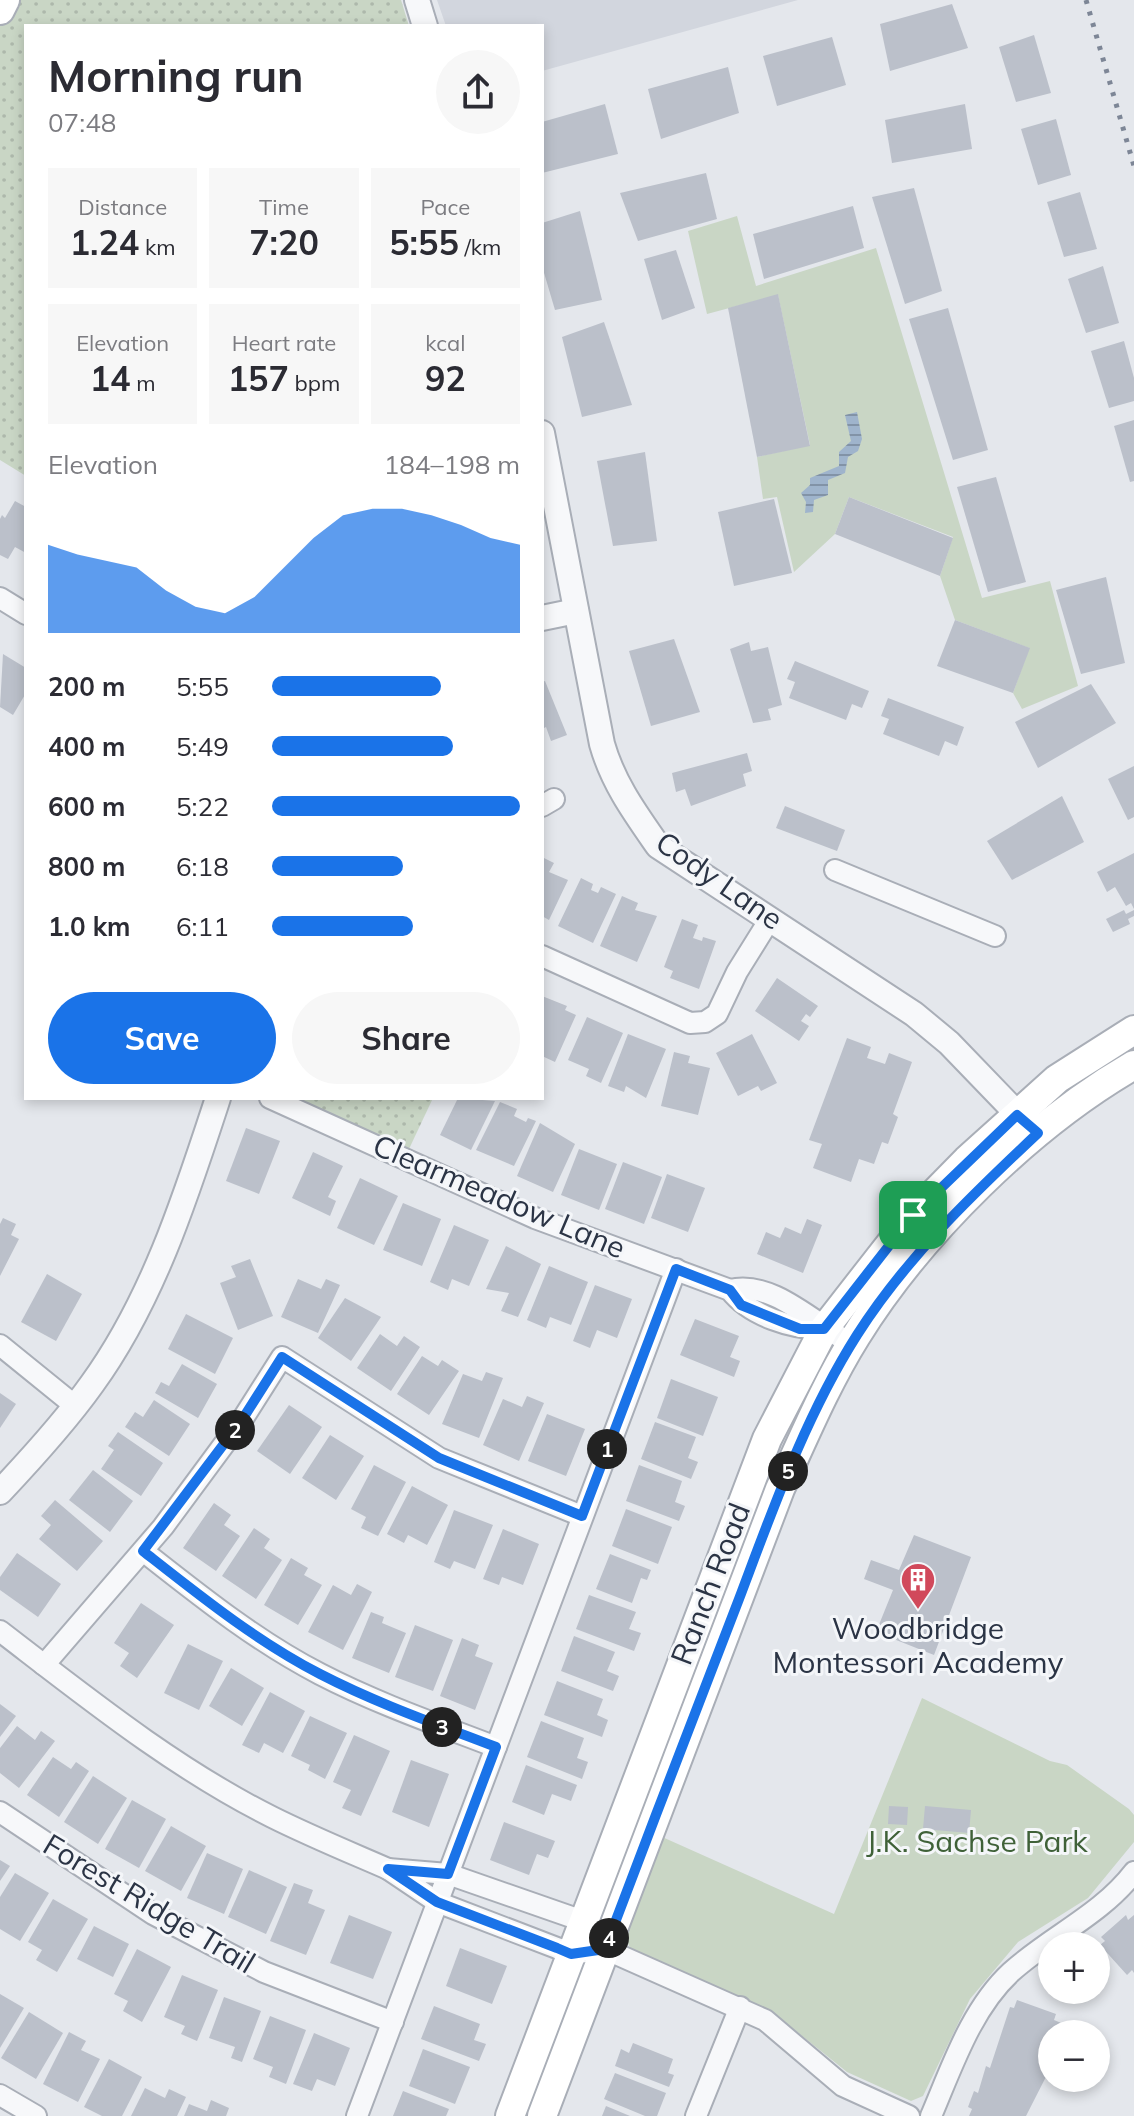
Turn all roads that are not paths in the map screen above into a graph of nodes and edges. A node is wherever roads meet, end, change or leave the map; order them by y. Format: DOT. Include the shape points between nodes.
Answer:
graph roads {
  1 [pos="5,0"];
  2 [pos="417,0"];
  3 [pos="0,10"];
  4 [pos="424,24"];
  5 [pos="544,443"];
  6 [pos="0,598"];
  7 [pos="576,611"];
  8 [pos="24,613"];
  9 [pos="544,618"];
  10 [pos="835,870"];
  11 [pos="770,919"];
  12 [pos="995,936"];
  13 [pos="544,957"];
  14 [pos="1134,1030"];
  15 [pos="1134,1065"];
  16 [pos="217,1100"];
  17 [pos="274,1100"];
  18 [pos="1017,1115"];
  19 [pos="1038,1133"];
  20 [pos="676,1269"];
  21 [pos="824,1329"];
  22 [pos="852,1344"];
  23 [pos="0,1345"];
  24 [pos="74,1405"];
  25 [pos="0,1492"];
  26 [pos="582,1516"];
  27 [pos="143,1551"];
  28 [pos="0,1631"];
  29 [pos="44,1665"];
  30 [pos="496,1747"];
  31 [pos="0,1812"];
  32 [pos="388,1869"];
  33 [pos="1134,1872"];
  34 [pos="448,1874"];
  35 [pos="437,1902"];
  36 [pos="583,1921"];
  37 [pos="605,1949"];
  38 [pos="571,1954"];
  39 [pos="740,2007"];
  40 [pos="393,2022"];
  41 [pos="0,2095"];
  42 [pos="36,2116"];
  43 [pos="357,2116"];
  44 [pos="510,2116"];
  45 [pos="542,2116"];
  46 [pos="696,2116"];
  47 [pos="909,2116"];
  48 [pos="931,2116"];
  1 -- 3 [label="main road"];
  2 -- 4 [label="street"];
  5 -- 7 [label="street, Cody Lane"];
  6 -- 8 [label="street"];
  7 -- 9 [label="street"];
  7 -- 11 [label="street, Cody Lane" via="610,774 658,846"];
  10 -- 12 [label="street"];
  11 -- 13 [label="street" via="717,1014 705,1022 690,1023"];
  11 -- 18 [label="street, Cody Lane" via="914,1014"];
  14 -- 18 [label="main road, Ranch Road" via="1057,1079"];
  15 -- 19 [label="main road, Ranch Road"];
  16 -- 24 [label="street" via="149,1285 93,1384"];
  17 -- 20 [label="street, Clearmeadow Lane" via="535,1218"];
  18 -- 19 [label="street, Cody Lane"];
  18 -- 21 [label="main road, Ranch Road" via="913,1215"];
  19 -- 22 [label="main road, Ranch Road" via="919,1253"];
  20 -- 21 [label="street, Clearmeadow Lane" via="730,1290 741,1305 800,1329"];
  20 -- 26 [label="street"];
  21 -- 22 [label="street, Clearmeadow Lane"];
  21 -- 36 [label="main road, Ranch Road" via="767,1439"];
  22 -- 37 [label="main road, Ranch Road" via="780,1489"];
  23 -- 24 [label="street"];
  24 -- 25 [label="street"];
  26 -- 27 [label="street" via="439,1458 282,1357 242,1420"];
  26 -- 30 [label="street"];
  27 -- 29 [label="street"];
  27 -- 30 [label="street" via="250,1631 318,1673"];
  28 -- 29 [label="street"];
  29 -- 32 [label="street" via="123,1724 231,1793"];
  30 -- 34 [label="street"];
  31 -- 40 [label="street, Forest Ridge Trail" via="153,1914 264,1972"];
  32 -- 34 [label="street"];
  32 -- 35 [label="street"];
  33 -- 48 [label="street" via="1101,1907 1039,1949 993,1993 964,2041"];
  34 -- 35 [label="street"];
  34 -- 36 [label="street"];
  35 -- 38 [label="street"];
  35 -- 40 [label="street"];
  36 -- 37 [label="street"];
  36 -- 38 [label="main road, Ranch Road"];
  37 -- 38 [label="street"];
  37 -- 39 [label="street"];
  37 -- 45 [label="main road, Ranch Road"];
  38 -- 44 [label="main road, Ranch Road"];
  39 -- 46 [label="street"];
  39 -- 47 [label="street" via="782,2031 843,2086"];
  40 -- 43 [label="street"];
  41 -- 42 [label="street"];
}
